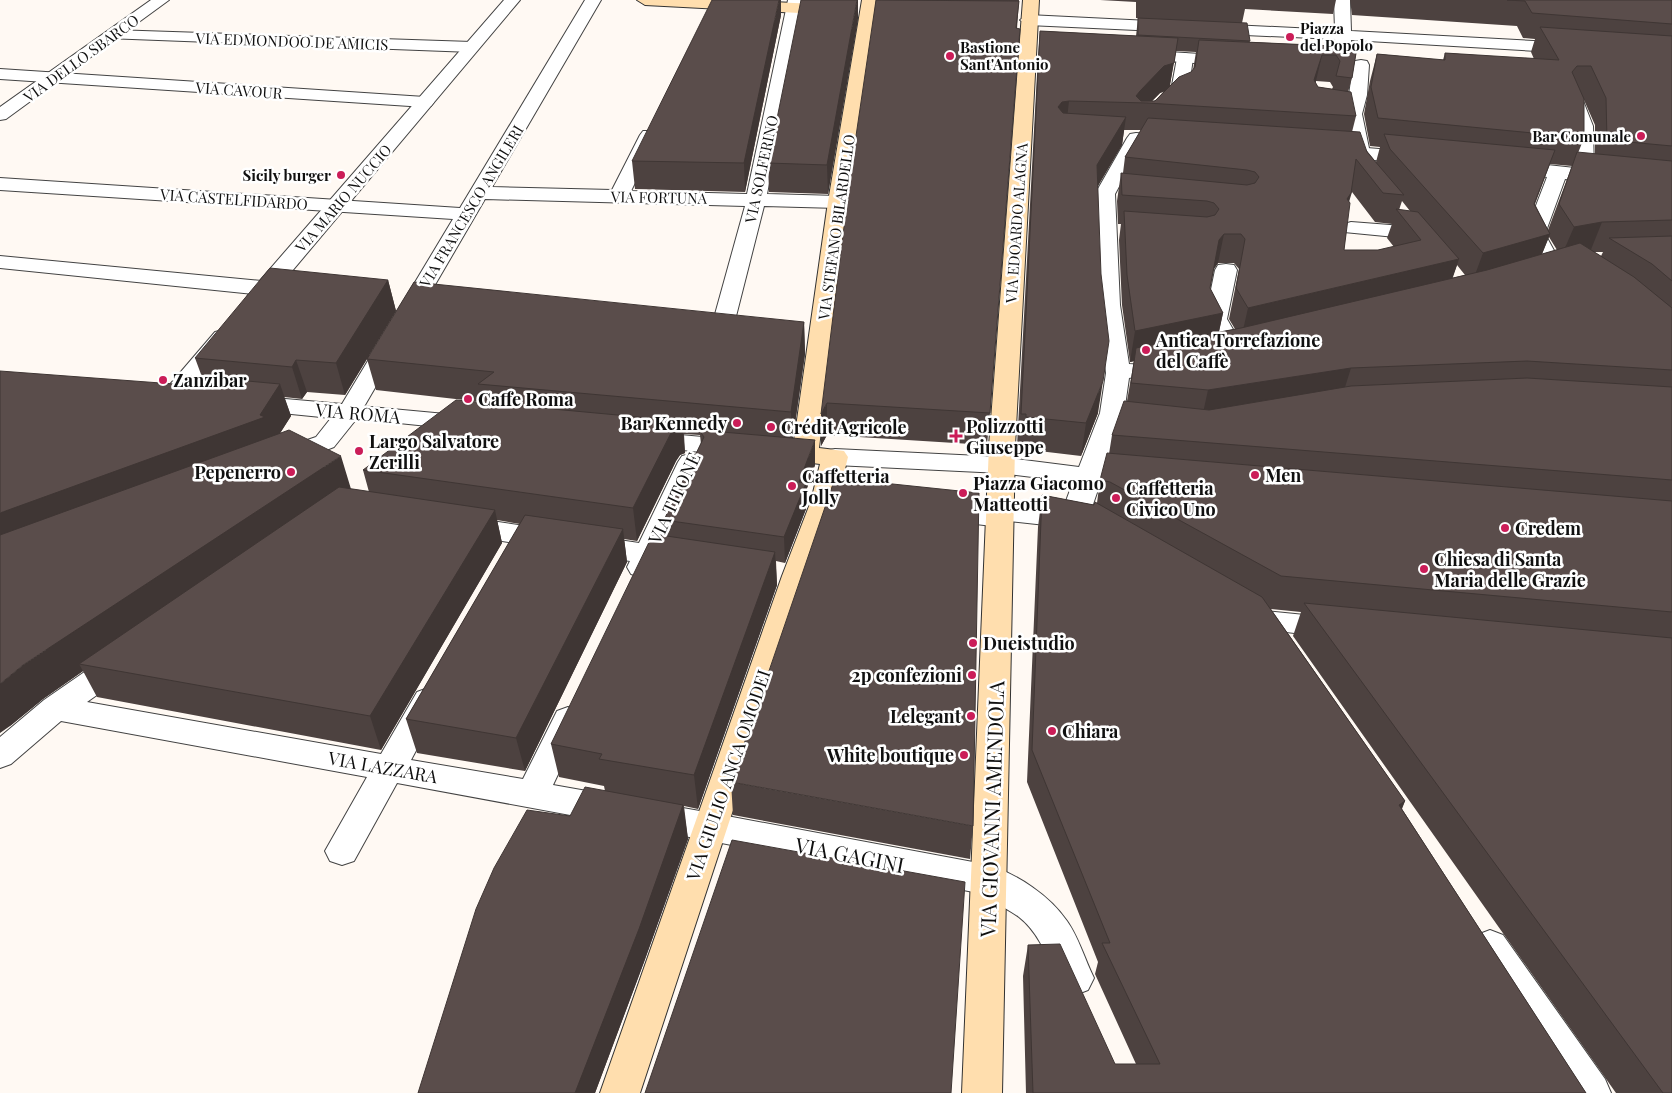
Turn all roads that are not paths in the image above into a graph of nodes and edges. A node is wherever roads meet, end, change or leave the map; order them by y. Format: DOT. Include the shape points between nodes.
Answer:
graph roads {
  1 [pos="161,0"];
  2 [pos="512,0"];
  3 [pos="593,0"];
  4 [pos="645,0"];
  5 [pos="1031,0"];
  6 [pos="714,4"];
  7 [pos="796,4"];
  8 [pos="874,6"];
  9 [pos="1342,7"];
  10 [pos="1018,19"];
  11 [pos="705,21"];
  12 [pos="1550,29"];
  13 [pos="112,35"];
  14 [pos="1343,35"];
  15 [pos="472,47"];
  16 [pos="1556,47"];
  17 [pos="1585,49"];
  18 [pos="1126,55"];
  19 [pos="1184,62"];
  20 [pos="1252,62"];
  21 [pos="1311,66"];
  22 [pos="1361,71"];
  23 [pos="0,74"];
  24 [pos="52,78"];
  25 [pos="1573,98"];
  26 [pos="425,102"];
  27 [pos="0,116"];
  28 [pos="658,117"];
  29 [pos="1149,117"];
  30 [pos="1195,142"];
  31 [pos="1312,150"];
  32 [pos="1430,160"];
  33 [pos="1364,161"];
  34 [pos="1489,165"];
  35 [pos="1558,172"];
  36 [pos="1584,174"];
  37 [pos="1604,176"];
  38 [pos="0,184"];
  39 [pos="480,193"];
  40 [pos="619,196"];
  41 [pos="756,200"];
  42 [pos="838,202"];
  43 [pos="336,206"];
  44 [pos="1397,210"];
  45 [pos="468,214"];
  46 [pos="1351,228"];
  47 [pos="0,262"];
  48 [pos="1226,270"];
  49 [pos="1531,275"];
  50 [pos="265,289"];
  51 [pos="314,294"];
  52 [pos="720,336"];
  53 [pos="1233,351"];
  54 [pos="1156,366"];
  55 [pos="1118,374"];
  56 [pos="144,394"];
  57 [pos="173,396"];
  58 [pos="202,399"];
  59 [pos="230,401"];
  60 [pos="349,412"];
  61 [pos="457,422"];
  62 [pos="1108,423"];
  63 [pos="494,426"];
  64 [pos="1136,426"];
  65 [pos="620,438"];
  66 [pos="433,440"];
  67 [pos="757,450"];
  68 [pos="695,454"];
  69 [pos="1002,456"];
  70 [pos="835,457"];
  71 [pos="260,466"];
  72 [pos="1091,470"];
  73 [pos="1116,479"];
  74 [pos="919,510"];
  75 [pos="1001,519"];
  76 [pos="438,523"];
  77 [pos="523,535"];
  78 [pos="647,554"];
  79 [pos="508,561"];
  80 [pos="703,562"];
  81 [pos="630,590"];
  82 [pos="1364,630"];
  83 [pos="143,647"];
  84 [pos="1287,654"];
  85 [pos="444,673"];
  86 [pos="579,696"];
  87 [pos="55,708"];
  88 [pos="0,755"];
  89 [pos="390,768"];
  90 [pos="532,794"];
  91 [pos="711,828"];
  92 [pos="342,851"];
  93 [pos="989,880"];
  94 [pos="1473,922"];
  95 [pos="1087,1004"];
  96 [pos="620,1093"];
  97 [pos="982,1093"];
  98 [pos="1591,1093"];
  1 -- 13 [label="street, VIA DELLO SBARCO"];
  2 -- 15 [label="street, VIA MARIO NUCCIO"];
  3 -- 39 [label="street, VIA FRANCESCO ANGILERI"];
  4 -- 6 [label="main road"];
  5 -- 10 [label="main road, VIA EDOARDO ALAGNA"];
  6 -- 7 [label="main road"];
  6 -- 11 [label="street"];
  7 -- 8 [label="main road"];
  7 -- 41 [label="street, VIA SOLFERINO"];
  8 -- 42 [label="main road, VIA STEFANO BILARDELLO"];
  9 -- 14 [label="street"];
  10 -- 14 [label="street"];
  10 -- 69 [label="main road, VIA EDOARDO ALAGNA" via="1038,49"];
  12 -- 16 [label="street"];
  13 -- 15 [label="street, VIA EDMONDOO DE AMICIS"];
  13 -- 24 [label="street, VIA DELLO SBARCO"];
  14 -- 16 [label="street"];
  14 -- 21 [label="street" via="1344,64"];
  15 -- 26 [label="street, VIA MARIO NUCCIO"];
  16 -- 17 [label="street"];
  18 -- 19 [label="street"];
  19 -- 20 [label="street"];
  19 -- 29 [label="street" via="1179,94 1166,98"];
  22 -- 33 [label="street" via="1344,112"];
  23 -- 24 [label="street, VIA CAVOUR"];
  24 -- 26 [label="street, VIA CAVOUR"];
  24 -- 27 [label="street, VIA DELLO SBARCO"];
  25 -- 36 [label="street" via="1584,126"];
  26 -- 43 [label="street, VIA MARIO NUCCIO"];
  28 -- 40 [label="street"];
  30 -- 55 [label="street" via="1130,138 1116,193 1117,232 1110,304"];
  31 -- 33 [label="street"];
  32 -- 33 [label="street"];
  34 -- 35 [label="street"];
  35 -- 36 [label="street"];
  35 -- 49 [label="street" via="1535,234 1548,260 1572,265"];
  36 -- 37 [label="street"];
  38 -- 43 [label="street, VIA CASTELFIDARDO"];
  39 -- 40 [label="street, VIA FORTUNA"];
  39 -- 45 [label="street, VIA FRANCESCO ANGILERI"];
  40 -- 41 [label="street, VIA FORTUNA"];
  41 -- 42 [label="street, VIA FORTUNA"];
  41 -- 52 [label="street, VIA SOLFERINO"];
  42 -- 70 [label="main road, VIA STEFANO BILARDELLO" via="809,344 795,454"];
  43 -- 45 [label="street, VIA CASTELFIDARDO"];
  43 -- 50 [label="street, VIA MARIO NUCCIO"];
  44 -- 46 [label="street" via="1422,239"];
  45 -- 60 [label="street, VIA FRANCESCO ANGILERI"];
  47 -- 50 [label="street"];
  48 -- 53 [label="street" via="1216,319"];
  50 -- 51 [label="street"];
  50 -- 57 [label="street, VIA MARIO NUCCIO"];
  54 -- 55 [label="street"];
  55 -- 62 [label="street"];
  56 -- 57 [label="street"];
  57 -- 58 [label="street"];
  59 -- 60 [label="street, VIA ROMA"];
  60 -- 61 [label="street, VIA ROMA"];
  60 -- 71 [label="street, VIA FRANCESCO ANGILERI" via="325,442"];
  61 -- 63 [label="street, VIA ROMA"];
  61 -- 66 [label="street"];
  62 -- 64 [label="street"];
  62 -- 72 [label="street"];
  65 -- 68 [label="street"];
  67 -- 68 [label="street"];
  68 -- 78 [label="street, VIA TITONE"];
  69 -- 70 [label="street"];
  69 -- 72 [label="street"];
  69 -- 75 [label="main road, VIA EDOARDO ALAGNA"];
  70 -- 91 [label="main road, VIA GIULIO ANCA OMODEI" via="839,502 782,574"];
  72 -- 73 [label="street"];
  72 -- 75 [label="street" via="1089,522"];
  74 -- 75 [label="street"];
  75 -- 93 [label="main road, VIA GIOVANNI AMENDOLA"];
  76 -- 77 [label="street"];
  77 -- 78 [label="street"];
  77 -- 79 [label="street"];
  78 -- 80 [label="street"];
  78 -- 81 [label="street, VIA TITONE"];
  82 -- 84 [label="street" via="1252,614"];
  83 -- 87 [label="street"];
  85 -- 89 [label="street"];
  86 -- 90 [label="street"];
  87 -- 88 [label="street"];
  87 -- 89 [label="street, VIA LAZZARA"];
  89 -- 90 [label="street, VIA LAZZARA"];
  89 -- 92 [label="street"];
  90 -- 91 [label="street, VIA LAZZARA"];
  91 -- 93 [label="street, VIA GAGINI"];
  91 -- 96 [label="main road, VIA GIULIO ANCA OMODEI"];
  93 -- 95 [label="street" via="1033,907 1054,933"];
  93 -- 97 [label="main road, VIA GIOVANNI AMENDOLA"];
  94 -- 98 [label="street"];
}
